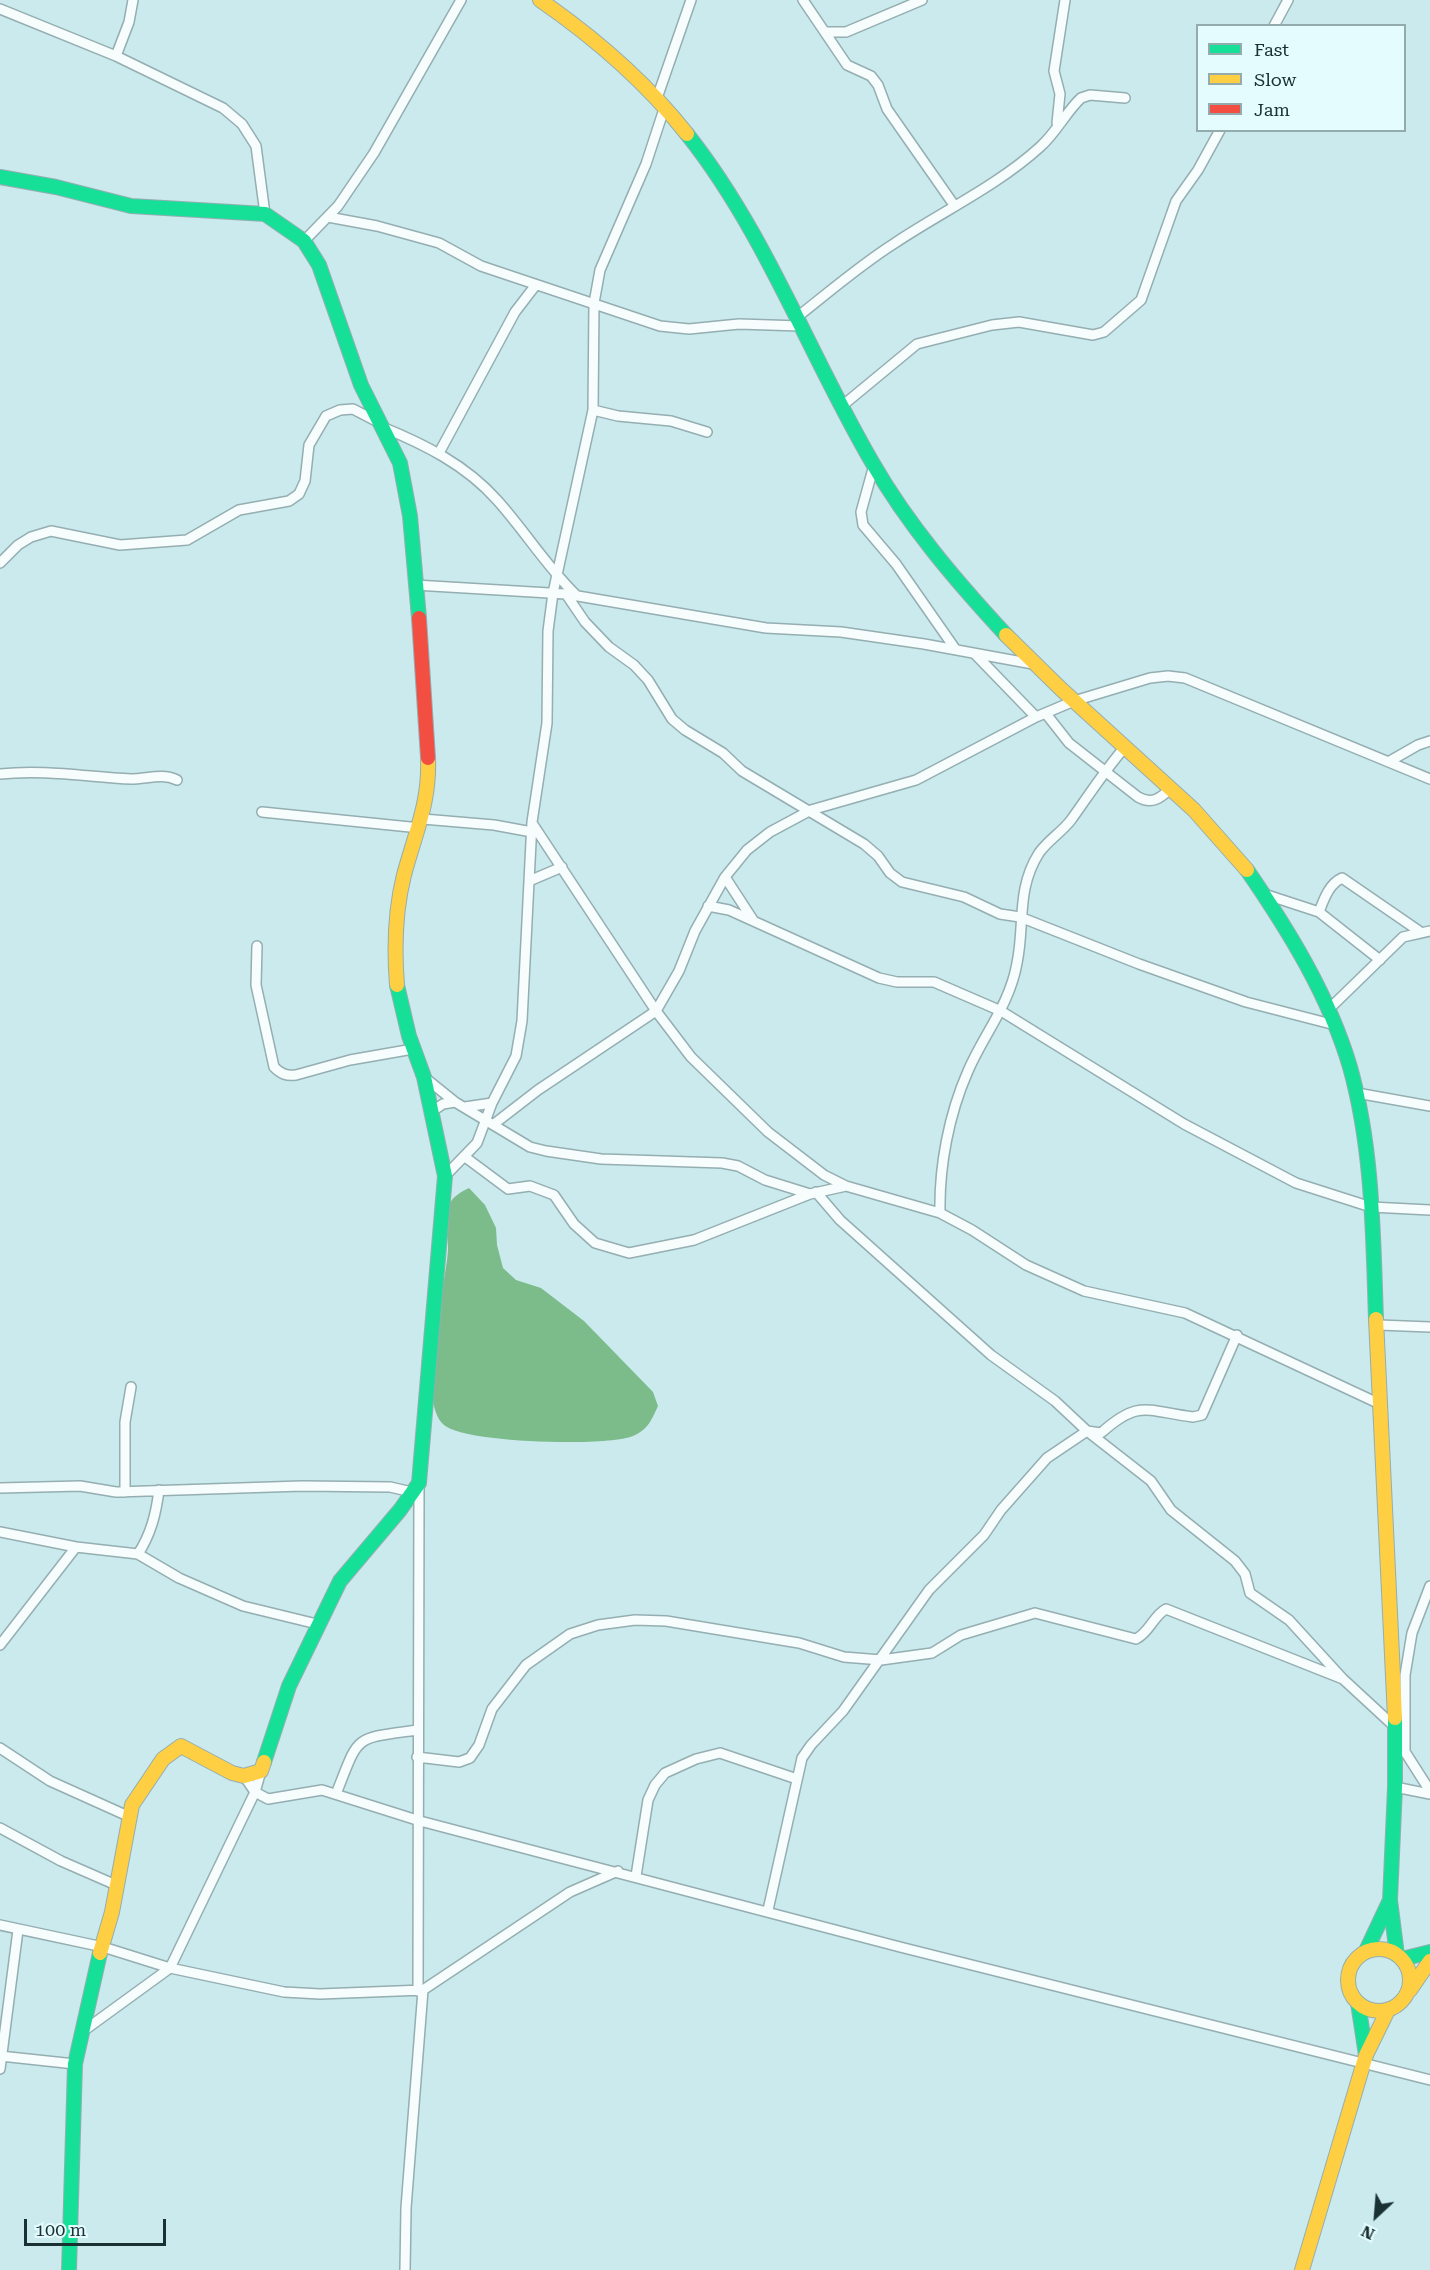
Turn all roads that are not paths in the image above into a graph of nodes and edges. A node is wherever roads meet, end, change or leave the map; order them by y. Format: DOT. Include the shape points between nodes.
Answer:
graph roads {
  1 [pos="133,0"];
  2 [pos="461,0"];
  3 [pos="540,0"];
  4 [pos="691,0"];
  5 [pos="803,0"];
  6 [pos="922,0"];
  7 [pos="1065,0"];
  8 [pos="1288,0"];
  9 [pos="0,9"];
  10 [pos="1275,24"];
  11 [pos="825,32"];
  12 [pos="116,56"];
  13 [pos="1125,98"];
  14 [pos="661,102"];
  15 [pos="1057,125"];
  16 [pos="1219,132"];
  17 [pos="0,177"];
  18 [pos="954,205"];
  19 [pos="265,214"];
  20 [pos="328,217"];
  21 [pos="304,241"];
  22 [pos="535,286"];
  23 [pos="594,303"];
  24 [pos="798,322"];
  25 [pos="842,406"];
  26 [pos="594,410"];
  27 [pos="379,424"];
  28 [pos="707,432"];
  29 [pos="439,453"];
  30 [pos="874,465"];
  31 [pos="0,563"];
  32 [pos="557,577"];
  33 [pos="415,585"];
  34 [pos="553,593"];
  35 [pos="566,594"];
  36 [pos="577,596"];
  37 [pos="956,650"];
  38 [pos="975,654"];
  39 [pos="1036,665"];
  40 [pos="1074,701"];
  41 [pos="1047,715"];
  42 [pos="1036,717"];
  43 [pos="1430,741"];
  44 [pos="1125,747"];
  45 [pos="1390,761"];
  46 [pos="1105,770"];
  47 [pos="0,774"];
  48 [pos="1430,779"];
  49 [pos="177,780"];
  50 [pos="1171,788"];
  51 [pos="811,810"];
  52 [pos="262,812"];
  53 [pos="422,824"];
  54 [pos="532,827"];
  55 [pos="562,867"];
  56 [pos="725,877"];
  57 [pos="529,881"];
  58 [pos="1263,893"];
  59 [pos="708,906"];
  60 [pos="1319,912"];
  61 [pos="1020,917"];
  62 [pos="753,920"];
  63 [pos="1430,931"];
  64 [pos="1419,932"];
  65 [pos="257,946"];
  66 [pos="1380,960"];
  67 [pos="1328,1010"];
  68 [pos="656,1011"];
  69 [pos="1001,1011"];
  70 [pos="1335,1025"];
  71 [pos="413,1049"];
  72 [pos="424,1077"];
  73 [pos="1356,1093"];
  74 [pos="455,1102"];
  75 [pos="492,1103"];
  76 [pos="1430,1106"];
  77 [pos="465,1107"];
  78 [pos="431,1112"];
  79 [pos="489,1122"];
  80 [pos="465,1157"];
  81 [pos="446,1176"];
  82 [pos="846,1186"];
  83 [pos="813,1193"];
  84 [pos="1371,1207"];
  85 [pos="1430,1210"];
  86 [pos="940,1213"];
  87 [pos="1379,1326"];
  88 [pos="1430,1327"];
  89 [pos="1237,1335"];
  90 [pos="131,1387"];
  91 [pos="1382,1405"];
  92 [pos="1087,1431"];
  93 [pos="416,1487"];
  94 [pos="0,1488"];
  95 [pos="159,1490"];
  96 [pos="125,1492"];
  97 [pos="0,1532"];
  98 [pos="76,1547"];
  99 [pos="138,1554"];
  100 [pos="1430,1586"];
  101 [pos="317,1624"];
  102 [pos="0,1644"];
  103 [pos="881,1660"];
  104 [pos="1343,1679"];
  105 [pos="417,1730"];
  106 [pos="1395,1732"];
  107 [pos="0,1748"];
  108 [pos="1405,1750"];
  109 [pos="417,1757"];
  110 [pos="261,1771"];
  111 [pos="244,1776"];
  112 [pos="797,1779"];
  113 [pos="1395,1787"];
  114 [pos="255,1792"];
  115 [pos="1430,1792"];
  116 [pos="336,1794"];
  117 [pos="130,1818"];
  118 [pos="420,1821"];
  119 [pos="0,1828"];
  120 [pos="618,1871"];
  121 [pos="636,1876"];
  122 [pos="116,1885"];
  123 [pos="1390,1900"];
  124 [pos="768,1910"];
  125 [pos="0,1924"];
  126 [pos="18,1930"];
  127 [pos="103,1947"];
  128 [pos="1366,1951"];
  129 [pos="1430,1952"];
  130 [pos="1400,1957"];
  131 [pos="1430,1960"];
  132 [pos="170,1968"];
  133 [pos="421,1991"];
  134 [pos="1406,1995"];
  135 [pos="1358,2003"];
  136 [pos="1388,2010"];
  137 [pos="82,2032"];
  138 [pos="1,2056"];
  139 [pos="1364,2060"];
  140 [pos="75,2064"];
  141 [pos="0,2069"];
  142 [pos="1430,2080"];
  143 [pos="69,2270"];
  144 [pos="405,2270"];
  145 [pos="1302,2270"];
  1 -- 12 [label="street"];
  2 -- 20 [label="street" via="374,153"];
  3 -- 14 [label="main road" via="612,54"];
  4 -- 14 [label="street"];
  5 -- 11 [label="street"];
  6 -- 11 [label="street" via="846,32"];
  7 -- 15 [label="street" via="1054,71 1060,94"];
  8 -- 10 [label="street"];
  9 -- 12 [label="street"];
  11 -- 18 [label="street" via="847,65 871,75 887,109"];
  12 -- 19 [label="street" via="223,108 242,124 256,146"];
  13 -- 15 [label="street" via="1081,98"];
  14 -- 23 [label="street" via="646,164 600,270"];
  14 -- 24 [label="main road" via="740,210"];
  15 -- 18 [label="street" via="1027,158 973,197"];
  16 -- 25 [label="street" via="1176,201 1141,300 1104,332 1093,335 1019,322 916,344"];
  17 -- 19 [label="main road" via="131,206"];
  18 -- 24 [label="street" via="891,245"];
  19 -- 21 [label="main road"];
  20 -- 21 [label="street"];
  20 -- 22 [label="street" via="439,243 481,266"];
  21 -- 27 [label="main road" via="320,266 338,325"];
  22 -- 23 [label="street"];
  22 -- 29 [label="street" via="515,312"];
  23 -- 24 [label="street" via="660,326 689,329"];
  23 -- 26 [label="street"];
  24 -- 25 [label="main road"];
  25 -- 30 [label="main road"];
  26 -- 28 [label="street" via="671,421"];
  26 -- 32 [label="street"];
  27 -- 29 [label="street"];
  27 -- 31 [label="street" via="353,410 326,416 309,445 300,494 290,501 239,510 187,540 120,545 51,531 18,545"];
  27 -- 33 [label="main road" via="400,463 410,516"];
  29 -- 32 [label="street" via="497,500"];
  30 -- 37 [label="street" via="861,512 863,525 896,564"];
  30 -- 39 [label="main road" via="976,601"];
  32 -- 34 [label="street"];
  32 -- 36 [label="street"];
  33 -- 34 [label="street"];
  33 -- 53 [label="main road" via="429,777"];
  34 -- 35 [label="street"];
  34 -- 54 [label="street" via="548,631 547,723"];
  35 -- 36 [label="street"];
  35 -- 51 [label="street" via="609,647 648,680 672,719 723,753 761,785"];
  36 -- 37 [label="street" via="766,628 841,632"];
  37 -- 38 [label="street"];
  38 -- 39 [label="street"];
  38 -- 42 [label="street"];
  39 -- 40 [label="main road"];
  40 -- 41 [label="street"];
  40 -- 44 [label="main road"];
  40 -- 45 [label="street" via="1150,678 1185,678"];
  41 -- 42 [label="street"];
  41 -- 46 [label="street" via="1064,738"];
  42 -- 51 [label="street" via="916,780"];
  43 -- 45 [label="street"];
  44 -- 46 [label="street"];
  44 -- 50 [label="main road"];
  45 -- 48 [label="street"];
  46 -- 50 [label="street" via="1145,801 1161,797"];
  46 -- 61 [label="street" via="1069,822 1039,853 1030,872"];
  47 -- 49 [label="street" via="61,773 133,779 155,776"];
  50 -- 58 [label="main road" via="1210,827"];
  51 -- 56 [label="street" via="770,832 747,850"];
  51 -- 61 [label="street" via="864,844 902,882 945,891 1000,914"];
  52 -- 53 [label="street"];
  53 -- 54 [label="street"];
  53 -- 71 [label="main road" via="404,876 396,924 398,991"];
  54 -- 55 [label="street"];
  54 -- 57 [label="street"];
  55 -- 57 [label="street"];
  55 -- 68 [label="street"];
  56 -- 59 [label="street"];
  56 -- 62 [label="street"];
  57 -- 75 [label="street" via="522,1021 516,1056"];
  58 -- 60 [label="street"];
  58 -- 67 [label="main road"];
  59 -- 62 [label="street"];
  59 -- 68 [label="street" via="680,971"];
  60 -- 64 [label="street" via="1335,881 1342,878"];
  60 -- 66 [label="street"];
  61 -- 69 [label="street" via="1018,962"];
  61 -- 70 [label="street" via="1246,1002"];
  62 -- 69 [label="street" via="879,978 934,982"];
  63 -- 64 [label="street"];
  64 -- 66 [label="street" via="1403,937"];
  65 -- 71 [label="street" via="256,984 274,1067 279,1072 296,1075"];
  66 -- 67 [label="street"];
  67 -- 70 [label="main road"];
  68 -- 79 [label="street"];
  68 -- 82 [label="street" via="691,1057 768,1132 824,1175"];
  69 -- 84 [label="street" via="1244,1157 1296,1183"];
  69 -- 86 [label="street" via="968,1071 955,1109 945,1147"];
  70 -- 73 [label="main road"];
  71 -- 72 [label="main road"];
  72 -- 74 [label="street"];
  72 -- 78 [label="main road"];
  73 -- 76 [label="street"];
  73 -- 84 [label="main road" via="1368,1152"];
  74 -- 77 [label="street"];
  74 -- 78 [label="street"];
  75 -- 77 [label="street"];
  75 -- 79 [label="street"];
  77 -- 79 [label="street"];
  78 -- 81 [label="main road"];
  79 -- 80 [label="street"];
  79 -- 83 [label="street" via="530,1147 546,1152 601,1159 722,1163"];
  80 -- 81 [label="street"];
  80 -- 83 [label="street" via="508,1189 530,1186 554,1196 574,1224 595,1243 629,1253 694,1240"];
  81 -- 93 [label="main road"];
  82 -- 83 [label="street"];
  82 -- 86 [label="street"];
  83 -- 92 [label="street" via="991,1355 1056,1401"];
  84 -- 85 [label="street"];
  84 -- 87 [label="main road"];
  86 -- 89 [label="street" via="1026,1264 1084,1291 1185,1313"];
  87 -- 88 [label="street"];
  87 -- 91 [label="main road"];
  89 -- 91 [label="street"];
  89 -- 92 [label="street" via="1202,1415 1139,1408 1116,1418 1101,1433"];
  90 -- 96 [label="street" via="125,1422"];
  91 -- 106 [label="main road"];
  92 -- 103 [label="street" via="1047,1458 984,1535 928,1590"];
  92 -- 104 [label="street" via="1151,1481 1172,1510 1235,1561 1245,1574 1250,1593 1289,1620"];
  93 -- 95 [label="street"];
  93 -- 101 [label="main road" via="340,1581"];
  93 -- 105 [label="street"];
  94 -- 96 [label="street" via="80,1486"];
  95 -- 96 [label="street"];
  95 -- 99 [label="street" via="156,1515"];
  97 -- 98 [label="street"];
  98 -- 99 [label="street"];
  98 -- 102 [label="street"];
  99 -- 101 [label="street" via="185,1581 243,1606"];
  100 -- 108 [label="street" via="1412,1633 1405,1676"];
  101 -- 110 [label="main road" via="289,1686"];
  103 -- 104 [label="street" via="932,1653 961,1635 1035,1613 1137,1638 1166,1609"];
  103 -- 109 [label="street" via="844,1657 799,1643 666,1622 635,1620 598,1625 570,1634 526,1665 492,1709 470,1758 459,1762"];
  103 -- 112 [label="street" via="843,1711 811,1745 802,1758"];
  104 -- 106 [label="street"];
  105 -- 109 [label="street"];
  105 -- 116 [label="street" via="362,1739 354,1748"];
  106 -- 108 [label="street"];
  106 -- 113 [label="main road"];
  107 -- 117 [label="street" via="50,1781"];
  108 -- 115 [label="street"];
  109 -- 118 [label="street"];
  110 -- 111 [label="main road"];
  110 -- 114 [label="street"];
  111 -- 114 [label="street"];
  111 -- 117 [label="main road" via="182,1746 163,1759 137,1797"];
  112 -- 121 [label="street" via="720,1753 665,1773 648,1800"];
  112 -- 124 [label="street"];
  113 -- 115 [label="street"];
  113 -- 123 [label="main road"];
  114 -- 116 [label="street" via="268,1799 322,1790"];
  114 -- 132 [label="street"];
  116 -- 118 [label="street"];
  117 -- 122 [label="main road"];
  118 -- 120 [label="street"];
  118 -- 133 [label="street"];
  119 -- 122 [label="street"];
  120 -- 121 [label="street"];
  120 -- 133 [label="street" via="570,1892"];
  121 -- 124 [label="street"];
  122 -- 127 [label="main road"];
  123 -- 128 [label="main road"];
  123 -- 130 [label="main road"];
  124 -- 139 [label="street" via="900,1947"];
  125 -- 126 [label="street"];
  126 -- 127 [label="street"];
  126 -- 138 [label="street"];
  127 -- 132 [label="street"];
  127 -- 137 [label="main road"];
  128 -- 130 [label="main road" via="1387,1950"];
  128 -- 135 [label="main road" via="1349,1969 1351,1993"];
  129 -- 130 [label="main road"];
  130 -- 134 [label="main road" via="1410,1976"];
  131 -- 134 [label="main road"];
  132 -- 133 [label="street" via="284,1992"];
  132 -- 137 [label="street"];
  133 -- 144 [label="street"];
  134 -- 136 [label="main road"];
  135 -- 136 [label="main road" via="1372,2010"];
  135 -- 139 [label="main road"];
  136 -- 139 [label="main road"];
  137 -- 140 [label="main road"];
  138 -- 140 [label="street"];
  138 -- 141 [label="street"];
  139 -- 142 [label="street"];
  139 -- 145 [label="main road"];
  140 -- 143 [label="main road"];
}
